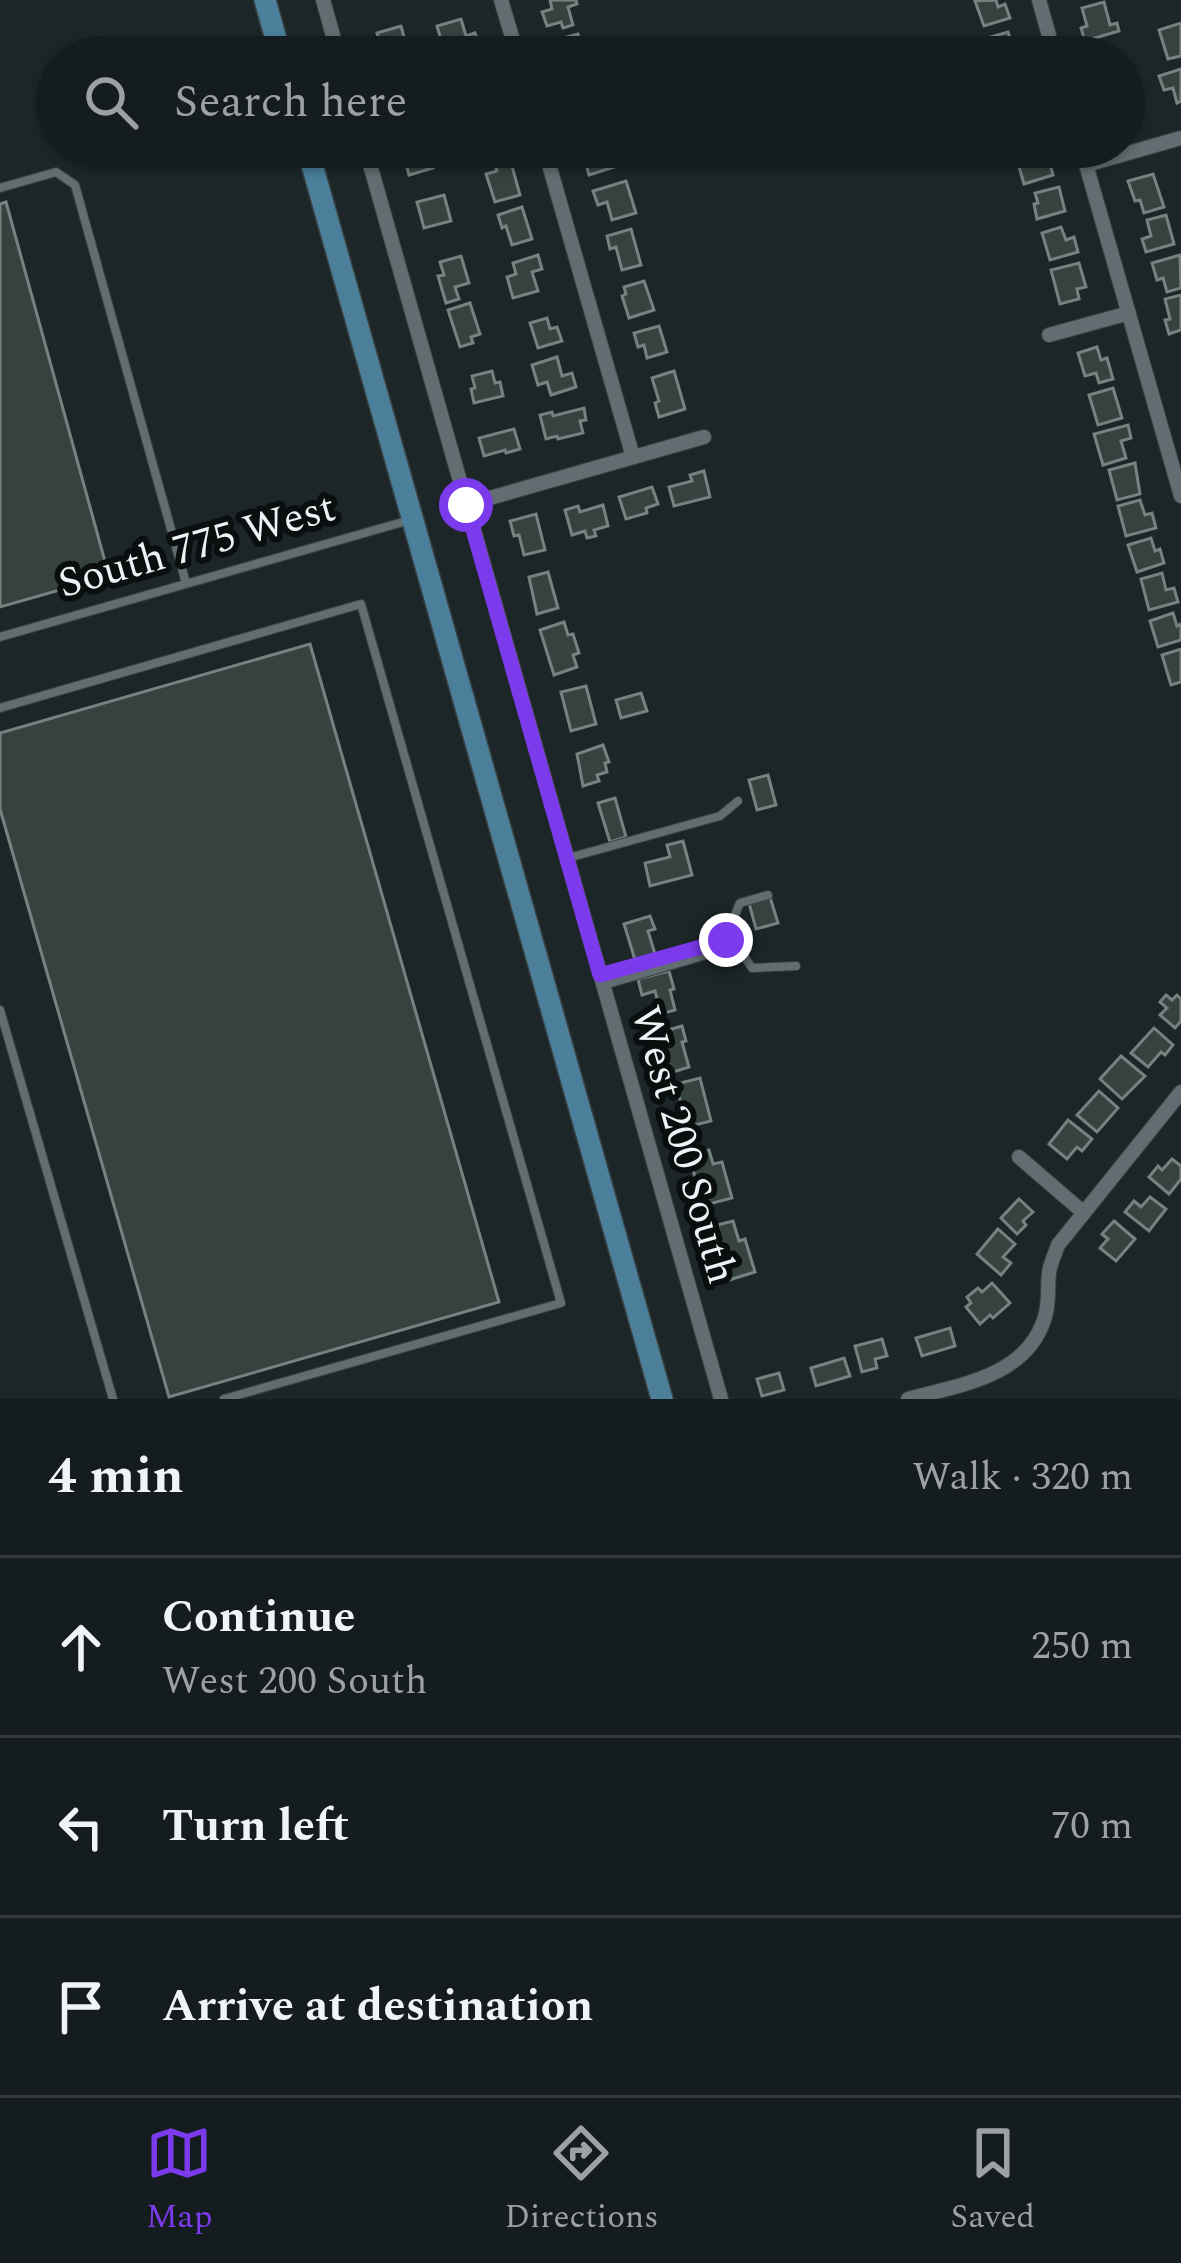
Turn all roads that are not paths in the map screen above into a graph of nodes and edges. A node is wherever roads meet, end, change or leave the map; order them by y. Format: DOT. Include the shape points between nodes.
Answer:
graph roads {
  1 [pos="265,0"];
  2 [pos="323,0"];
  3 [pos="501,0"];
  4 [pos="1039,0"];
  5 [pos="275,36"];
  6 [pos="333,36"];
  7 [pos="512,36"];
  8 [pos="1049,36"];
  9 [pos="1181,138"];
  10 [pos="1145,148"];
  11 [pos="313,168"];
  12 [pos="371,168"];
  13 [pos="550,168"];
  14 [pos="1087,168"];
  15 [pos="0,188"];
  16 [pos="1129,313"];
  17 [pos="1049,335"];
  18 [pos="704,437"];
  19 [pos="633,458"];
  20 [pos="1181,496"];
  21 [pos="466,505"];
  22 [pos="412,519"];
  23 [pos="186,584"];
  24 [pos="0,637"];
  25 [pos="0,708"];
  26 [pos="737,802"];
  27 [pos="566,859"];
  28 [pos="768,895"];
  29 [pos="796,966"];
  30 [pos="601,980"];
  31 [pos="0,1010"];
  32 [pos="1181,1092"];
  33 [pos="1018,1157"];
  34 [pos="1084,1213"];
  35 [pos="112,1399"];
  36 [pos="224,1399"];
  37 [pos="662,1399"];
  38 [pos="721,1399"];
  39 [pos="908,1399"];
  1 -- 5 [label="main road"];
  2 -- 6 [label="street"];
  3 -- 7 [label="street"];
  4 -- 8 [label="street"];
  9 -- 10 [label="street"];
  11 -- 22 [label="main road"];
  12 -- 21 [label="street, West 200 South"];
  13 -- 19 [label="street"];
  14 -- 16 [label="street"];
  15 -- 23 [label="lane" via="56,172 74,184"];
  16 -- 17 [label="street"];
  16 -- 20 [label="street"];
  18 -- 19 [label="street"];
  19 -- 21 [label="street"];
  21 -- 27 [label="street, West 200 South"];
  22 -- 23 [label="lane, South 775 West"];
  22 -- 37 [label="main road"];
  23 -- 24 [label="lane, South 775 West"];
  25 -- 36 [label="lane" via="362,604 561,1303"];
  26 -- 27 [label="lane" via="720,816"];
  27 -- 30 [label="street, West 200 South"];
  28 -- 30 [label="lane" via="740,903 726,940"];
  29 -- 30 [label="lane" via="752,968 737,946"];
  30 -- 38 [label="street, West 200 South"];
  31 -- 35 [label="lane"];
  32 -- 34 [label="street"];
  33 -- 34 [label="street"];
  34 -- 39 [label="street" via="1058,1245 1044,1323 1031,1346 1011,1365"];
}
